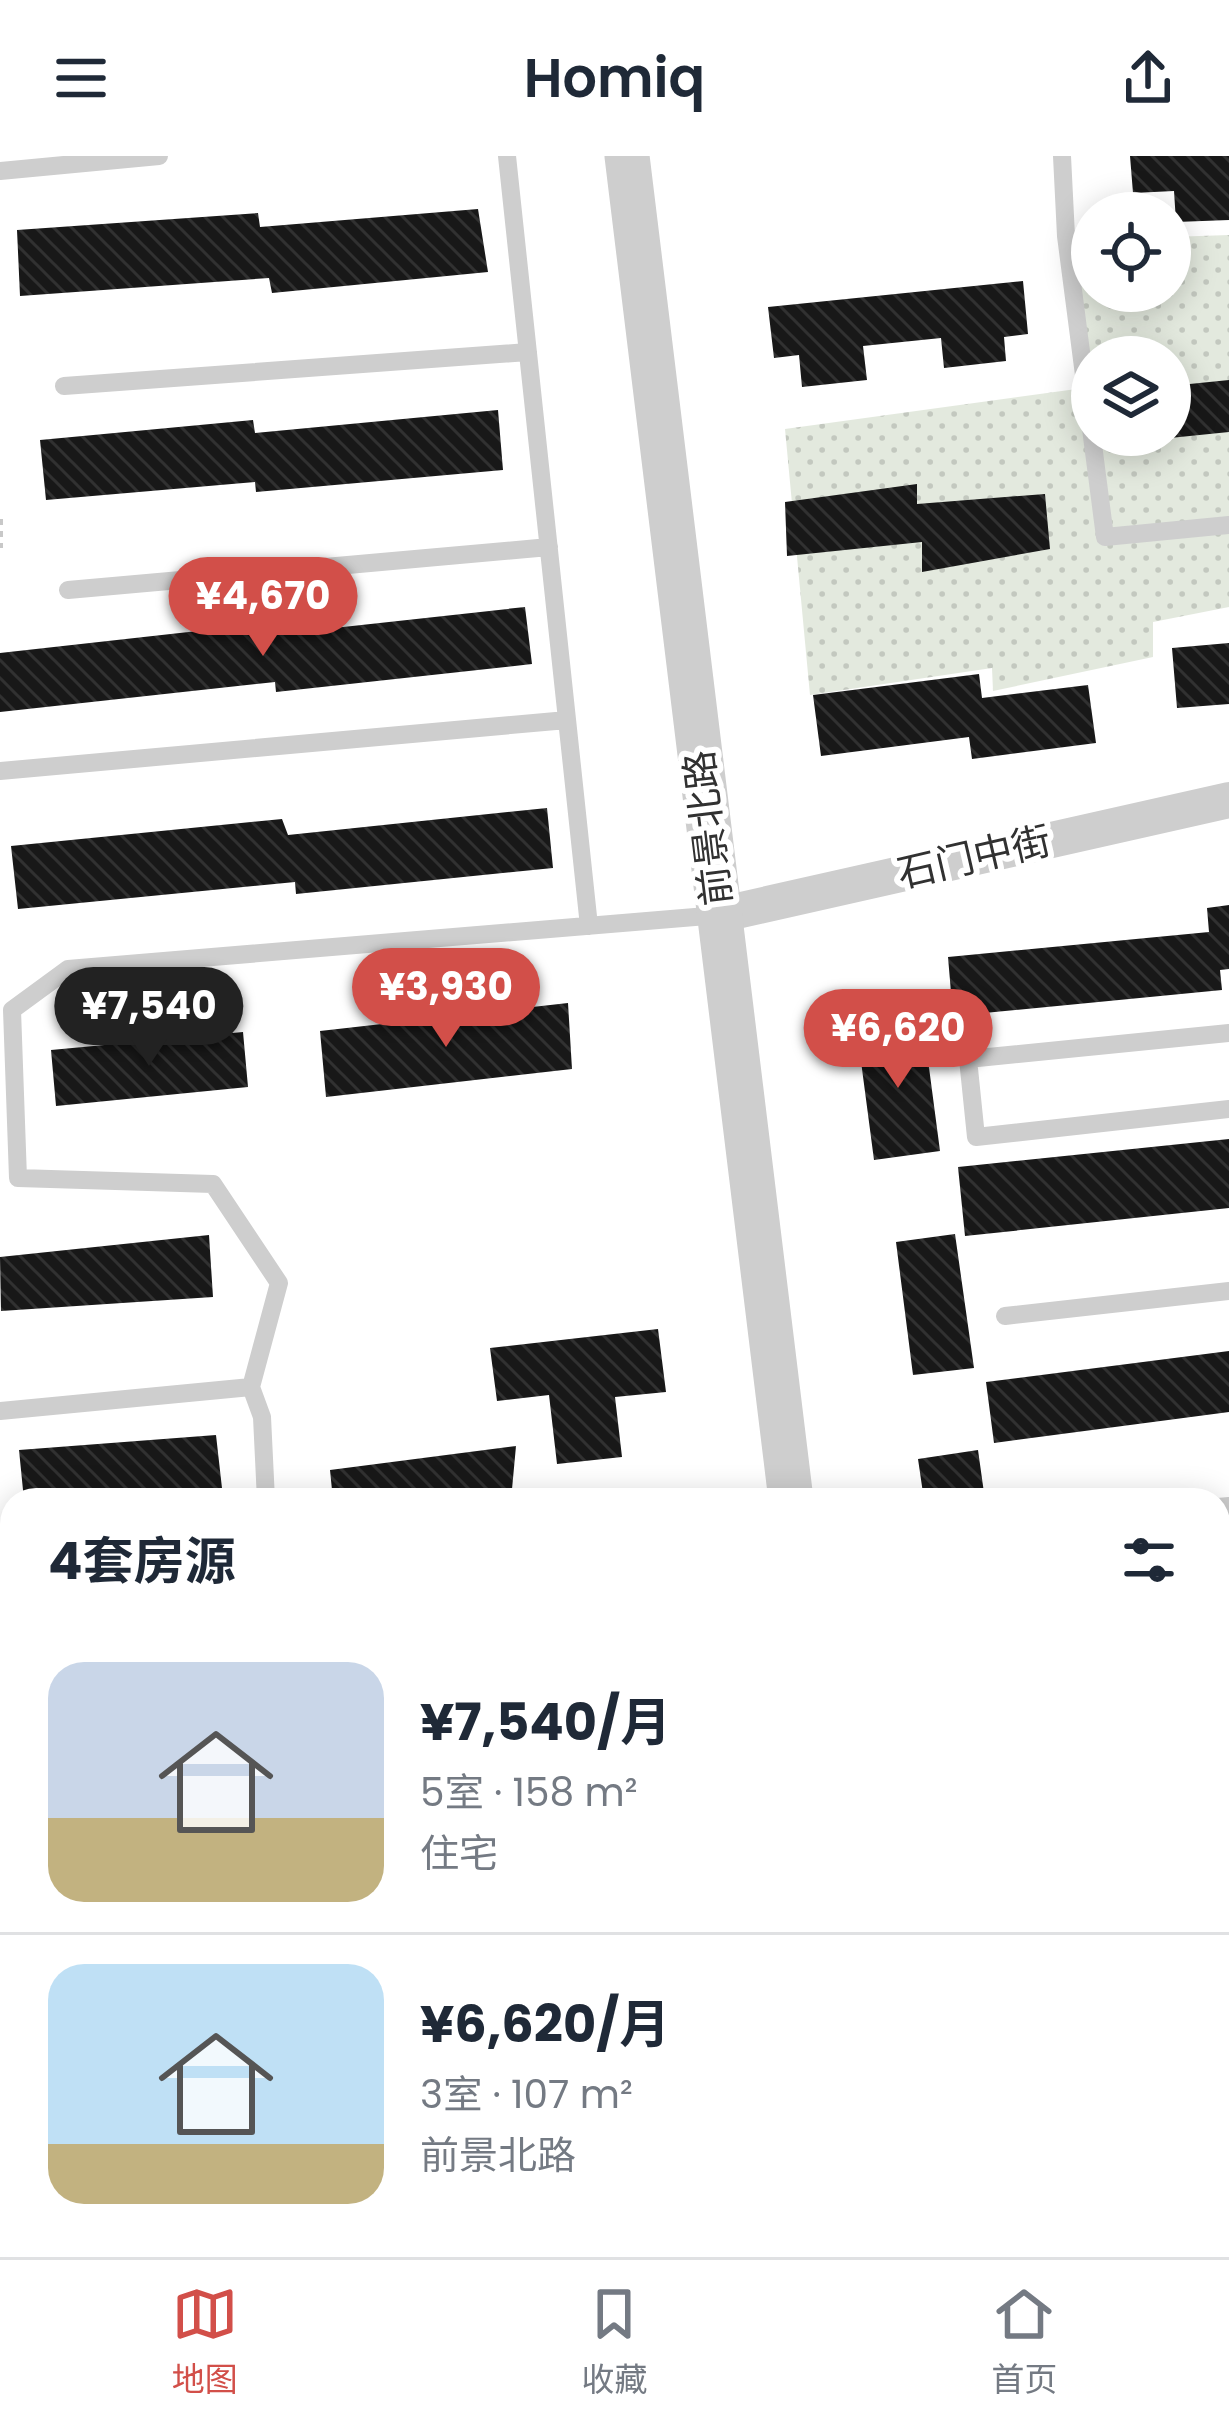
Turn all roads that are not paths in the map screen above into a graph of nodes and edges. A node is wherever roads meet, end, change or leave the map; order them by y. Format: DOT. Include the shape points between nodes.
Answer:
graph roads {
  1 [pos="159,156"];
  2 [pos="507,156"];
  3 [pos="627,156"];
  4 [pos="1062,156"];
  5 [pos="0,171"];
  6 [pos="528,352"];
  7 [pos="64,386"];
  8 [pos="1229,525"];
  9 [pos="549,547"];
  10 [pos="68,590"];
  11 [pos="567,720"];
  12 [pos="0,771"];
  13 [pos="1229,800"];
  14 [pos="719,915"];
  15 [pos="589,926"];
  16 [pos="1229,1033"];
  17 [pos="1229,1109"];
  18 [pos="1229,1291"];
  19 [pos="1005,1316"];
  20 [pos="251,1387"];
  21 [pos="0,1411"];
  22 [pos="265,1488"];
  23 [pos="790,1488"];
  1 -- 5 [label="lane"];
  2 -- 6 [label="lane"];
  3 -- 14 [label="street, 前景北路"];
  4 -- 8 [label="lane" via="1105,537"];
  6 -- 7 [label="lane"];
  6 -- 9 [label="lane"];
  9 -- 10 [label="lane"];
  9 -- 11 [label="lane"];
  11 -- 12 [label="lane"];
  11 -- 15 [label="lane"];
  13 -- 14 [label="street, 石门中街"];
  14 -- 15 [label="lane"];
  14 -- 23 [label="street, 前景北路"];
  15 -- 20 [label="lane" via="68,969 12,1010 18,1178 213,1184 279,1283"];
  16 -- 17 [label="lane" via="968,1059 976,1137"];
  18 -- 19 [label="lane"];
  20 -- 21 [label="lane"];
  20 -- 22 [label="lane" via="262,1417"];
}
